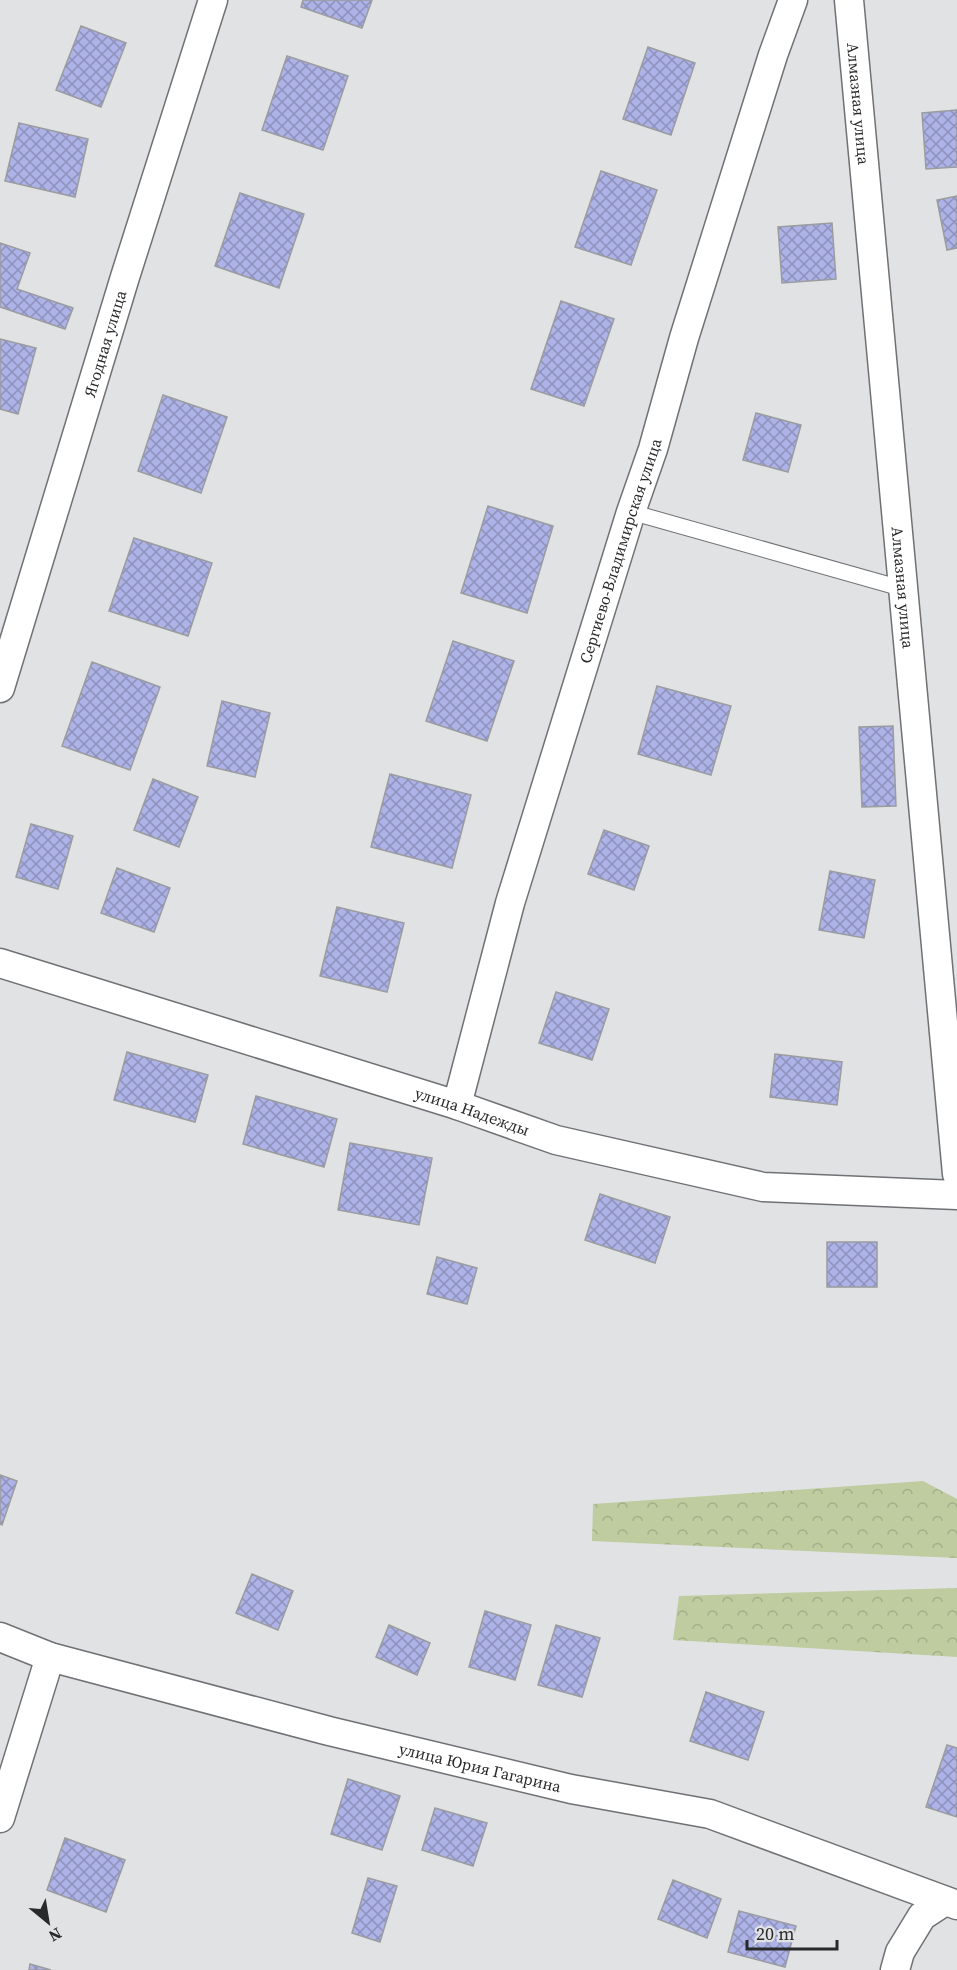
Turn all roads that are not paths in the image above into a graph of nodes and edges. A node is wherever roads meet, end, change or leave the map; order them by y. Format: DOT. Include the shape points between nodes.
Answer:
graph roads {
  1 [pos="213,0"];
  2 [pos="793,0"];
  3 [pos="849,0"];
  4 [pos="631,512"];
  5 [pos="904,589"];
  6 [pos="0,688"];
  7 [pos="0,963"];
  8 [pos="457,1105"];
  9 [pos="957,1174"];
  10 [pos="957,1195"];
  11 [pos="0,1637"];
  12 [pos="50,1657"];
  13 [pos="0,1818"];
  14 [pos="951,1903"];
  15 [pos="895,1970"];
  1 -- 6 [label="street, Ягодная улица" via="124,277"];
  2 -- 4 [label="street, Сергиево-Владимирская улица"];
  3 -- 5 [label="street, Алмазная улица"];
  4 -- 5 [label="lane"];
  4 -- 8 [label="street, Сергиево-Владимирская улица" via="510,903"];
  5 -- 9 [label="street, Алмазная улица"];
  7 -- 8 [label="street, улица Надежды"];
  8 -- 10 [label="street, улица Надежды" via="556,1140 763,1187"];
  11 -- 12 [label="street, улица Юрия Гагарина"];
  12 -- 13 [label="street"];
  12 -- 14 [label="street, улица Юрия Гагарина" via="329,1731 559,1786 710,1814"];
  14 -- 15 [label="street" via="922,1916 900,1952"];
}
